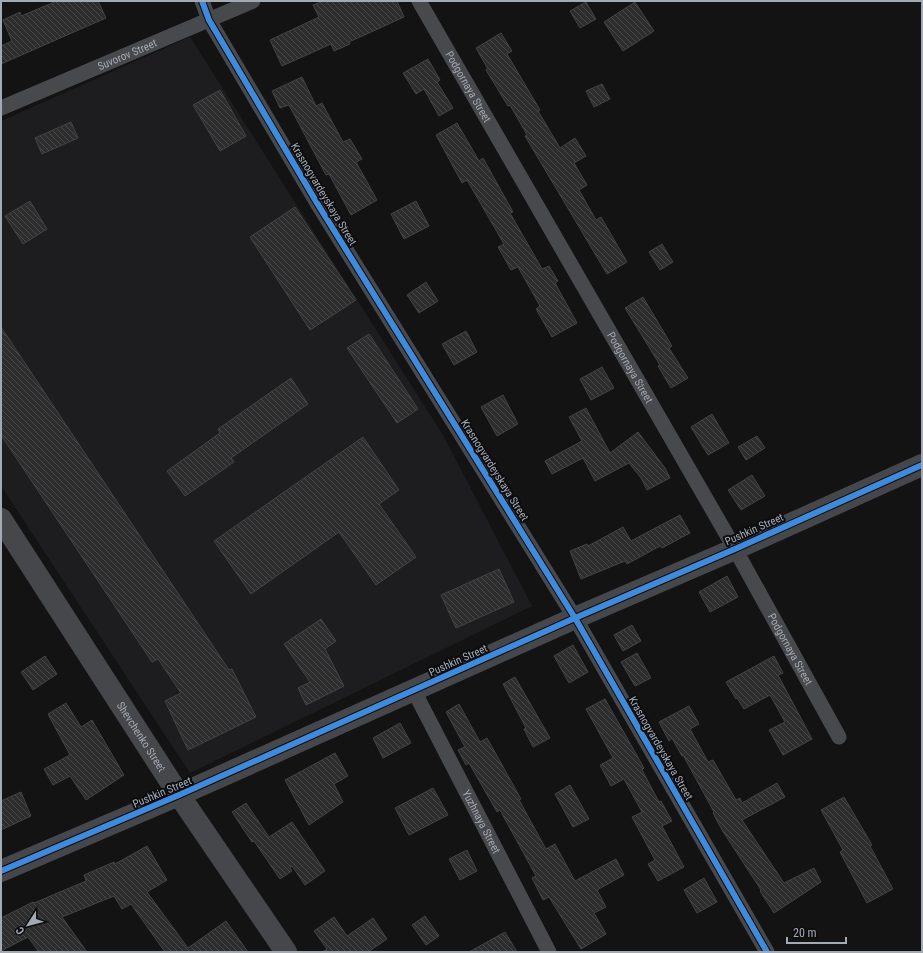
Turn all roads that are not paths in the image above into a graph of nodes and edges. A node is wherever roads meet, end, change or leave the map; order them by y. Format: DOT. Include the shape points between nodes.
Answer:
graph roads {
  1 [pos="202,1"];
  2 [pos="253,1"];
  3 [pos="419,1"];
  4 [pos="209,20"];
  5 [pos="1,108"];
  6 [pos="922,465"];
  7 [pos="1,520"];
  8 [pos="735,550"];
  9 [pos="575,618"];
  10 [pos="414,690"];
  11 [pos="839,737"];
  12 [pos="179,796"];
  13 [pos="1,871"];
  14 [pos="286,952"];
  15 [pos="549,952"];
  16 [pos="767,952"];
  1 -- 4 [label="street, Krasnogvardeyskaya Street"];
  2 -- 4 [label="street, Suvorov Street"];
  3 -- 8 [label="street, Podgornaya Street"];
  4 -- 5 [label="street, Suvorov Street"];
  4 -- 9 [label="street, Krasnogvardeyskaya Street" via="317,203"];
  6 -- 8 [label="street, Pushkin Street"];
  7 -- 12 [label="street, Shevchenko Street"];
  8 -- 9 [label="street, Pushkin Street"];
  8 -- 11 [label="street, Podgornaya Street"];
  9 -- 10 [label="street, Pushkin Street"];
  9 -- 16 [label="street, Krasnogvardeyskaya Street"];
  10 -- 12 [label="street, Pushkin Street"];
  10 -- 15 [label="street, Yuzhnaya Street"];
  12 -- 13 [label="street, Pushkin Street"];
  12 -- 14 [label="street, Shevchenko Street"];
}
